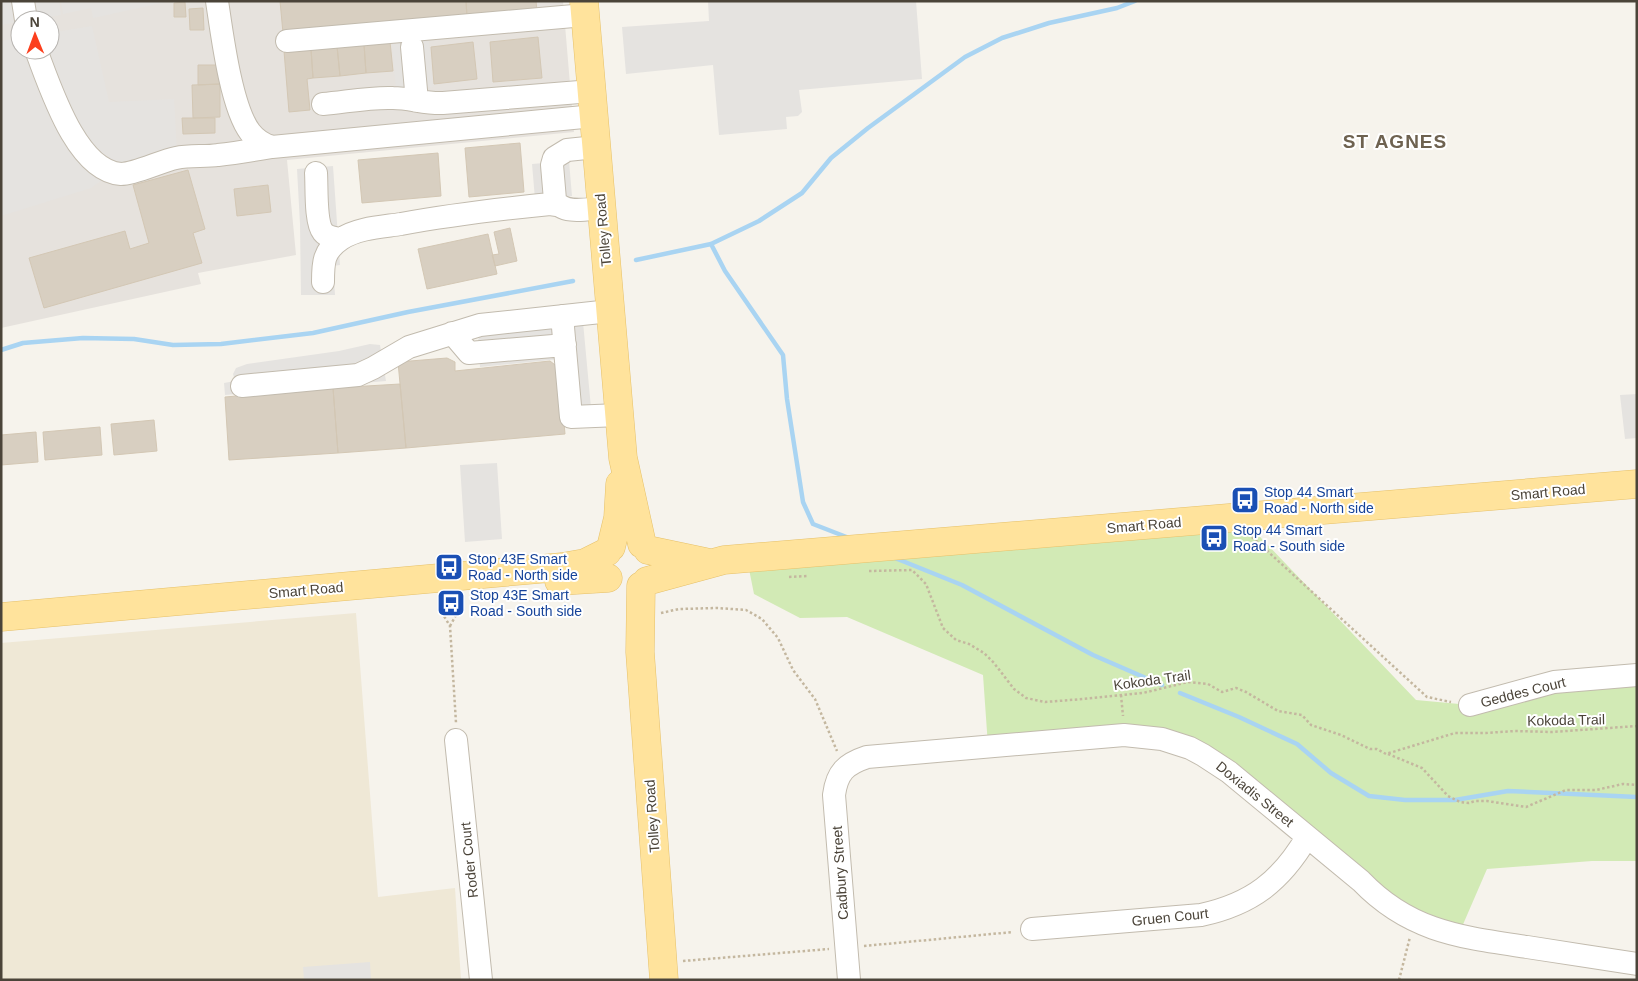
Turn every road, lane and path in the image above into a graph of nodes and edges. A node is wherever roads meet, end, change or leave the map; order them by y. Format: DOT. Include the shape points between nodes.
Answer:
graph roads {
  1 [pos="217,1"];
  2 [pos="585,8"];
  3 [pos="545,10"];
  4 [pos="287,41"];
  5 [pos="412,47"];
  6 [pos="40,60"];
  7 [pos="417,101"];
  8 [pos="593,103"];
  9 [pos="323,104"];
  10 [pos="272,147"];
  11 [pos="596,147"];
  12 [pos="316,172"];
  13 [pos="557,205"];
  14 [pos="602,208"];
  15 [pos="341,239"];
  16 [pos="322,282"];
  17 [pos="610,311"];
  18 [pos="562,316"];
  19 [pos="452,333"];
  20 [pos="565,345"];
  21 [pos="242,386"];
  22 [pos="619,414"];
  23 [pos="623,458"];
  24 [pos="1637,484"];
  25 [pos="1252,537"];
  26 [pos="645,547"];
  27 [pos="712,563"];
  28 [pos="862,571"];
  29 [pos="623,572"];
  30 [pos="784,576"];
  31 [pos="808,576"];
  32 [pos="461,606"];
  33 [pos="439,608"];
  34 [pos="660,613"];
  35 [pos="1,617"];
  36 [pos="450,626"];
  37 [pos="1,628"];
  38 [pos="1637,675"];
  39 [pos="1470,705"];
  40 [pos="1637,726"];
  41 [pos="456,740"];
  42 [pos="1386,754"];
  43 [pos="845,768"];
  44 [pos="1637,784"];
  45 [pos="1307,836"];
  46 [pos="1032,929"];
  47 [pos="1412,931"];
  48 [pos="1637,964"];
  49 [pos="481,980"];
  50 [pos="664,980"];
  51 [pos="849,980"];
  52 [pos="1399,980"];
  1 -- 10 [label="street" via="235,96 249,131 260,143"];
  2 -- 3 [label="street"];
  2 -- 8 [label="main road, Tolley Road"];
  3 -- 4 [label="street"];
  5 -- 7 [label="street"];
  6 -- 10 [label="street" via="78,146 94,163 111,172 123,174 176,158"];
  7 -- 8 [label="street" via="430,104"];
  7 -- 9 [label="street" via="390,98"];
  8 -- 10 [label="street"];
  8 -- 11 [label="main road, Tolley Road"];
  11 -- 13 [label="street" via="567,150 554,158"];
  11 -- 14 [label="main road, Tolley Road"];
  12 -- 15 [label="street" via="319,226 324,234"];
  13 -- 14 [label="street" via="574,210"];
  13 -- 15 [label="street" via="468,212 363,230"];
  14 -- 17 [label="main road, Tolley Road"];
  15 -- 16 [label="street" via="323,260"];
  17 -- 18 [label="street"];
  17 -- 22 [label="main road, Tolley Road"];
  18 -- 19 [label="street" via="480,325"];
  18 -- 20 [label="street"];
  19 -- 20 [label="street" via="469,353"];
  19 -- 21 [label="street" via="409,347 358,375"];
  20 -- 22 [label="street" via="571,417"];
  22 -- 23 [label="main road, Tolley Road"];
  23 -- 26 [label="main road, Tolley Road"];
  23 -- 29 [label="main road, Tolley Road" via="618,518"];
  24 -- 27 [label="main road, Smart Road"];
  25 -- 39 [label="path" via="1427,697"];
  26 -- 27 [label="main road, Smart Road" via="684,559"];
  26 -- 29 [label="main road, Tolley Road" via="652,558 652,573"];
  26 -- 29 [label="main road, Smart Road" via="634,541 618,542"];
  27 -- 29 [label="main road, Smart Road"];
  28 -- 42 [label="path, Kokoda Trail" via="912,570 926,584 943,628 956,640 984,653 1014,689 1026,698 1045,702 1143,693 1188,682 1208,684 1222,692 1236,688 1278,711 1302,716 1311,725"];
  29 -- 35 [label="main road, Smart Road" via="584,563"];
  29 -- 37 [label="main road, Smart Road"];
  29 -- 50 [label="main road, Tolley Road" via="640,652"];
  30 -- 31 [label="path"];
  32 -- 36 [label="path"];
  33 -- 36 [label="path"];
  34 -- 43 [label="path" via="718,608 746,610 762,619 778,638 793,670 816,699"];
  36 -- 41 [label="path"];
  38 -- 39 [label="street, Geddes Court" via="1554,682"];
  40 -- 42 [label="path, Kokoda Trail" via="1552,732 1455,733"];
  41 -- 49 [label="street, Roder Court"];
  42 -- 44 [label="path" via="1422,768 1448,796 1460,802 1487,801 1526,807 1566,790 1596,790"];
  43 -- 45 [label="street, Doxiadis Street" via="867,757 1142,736 1178,743 1203,754"];
  43 -- 51 [label="street, Cadbury Street" via="836,782 834,795"];
  45 -- 46 [label="street, Gruen Court" via="1295,858 1275,879 1258,893 1216,912"];
  45 -- 48 [label="street, Doxiadis Street" via="1394,908 1438,931"];
  47 -- 52 [label="path"];
}
